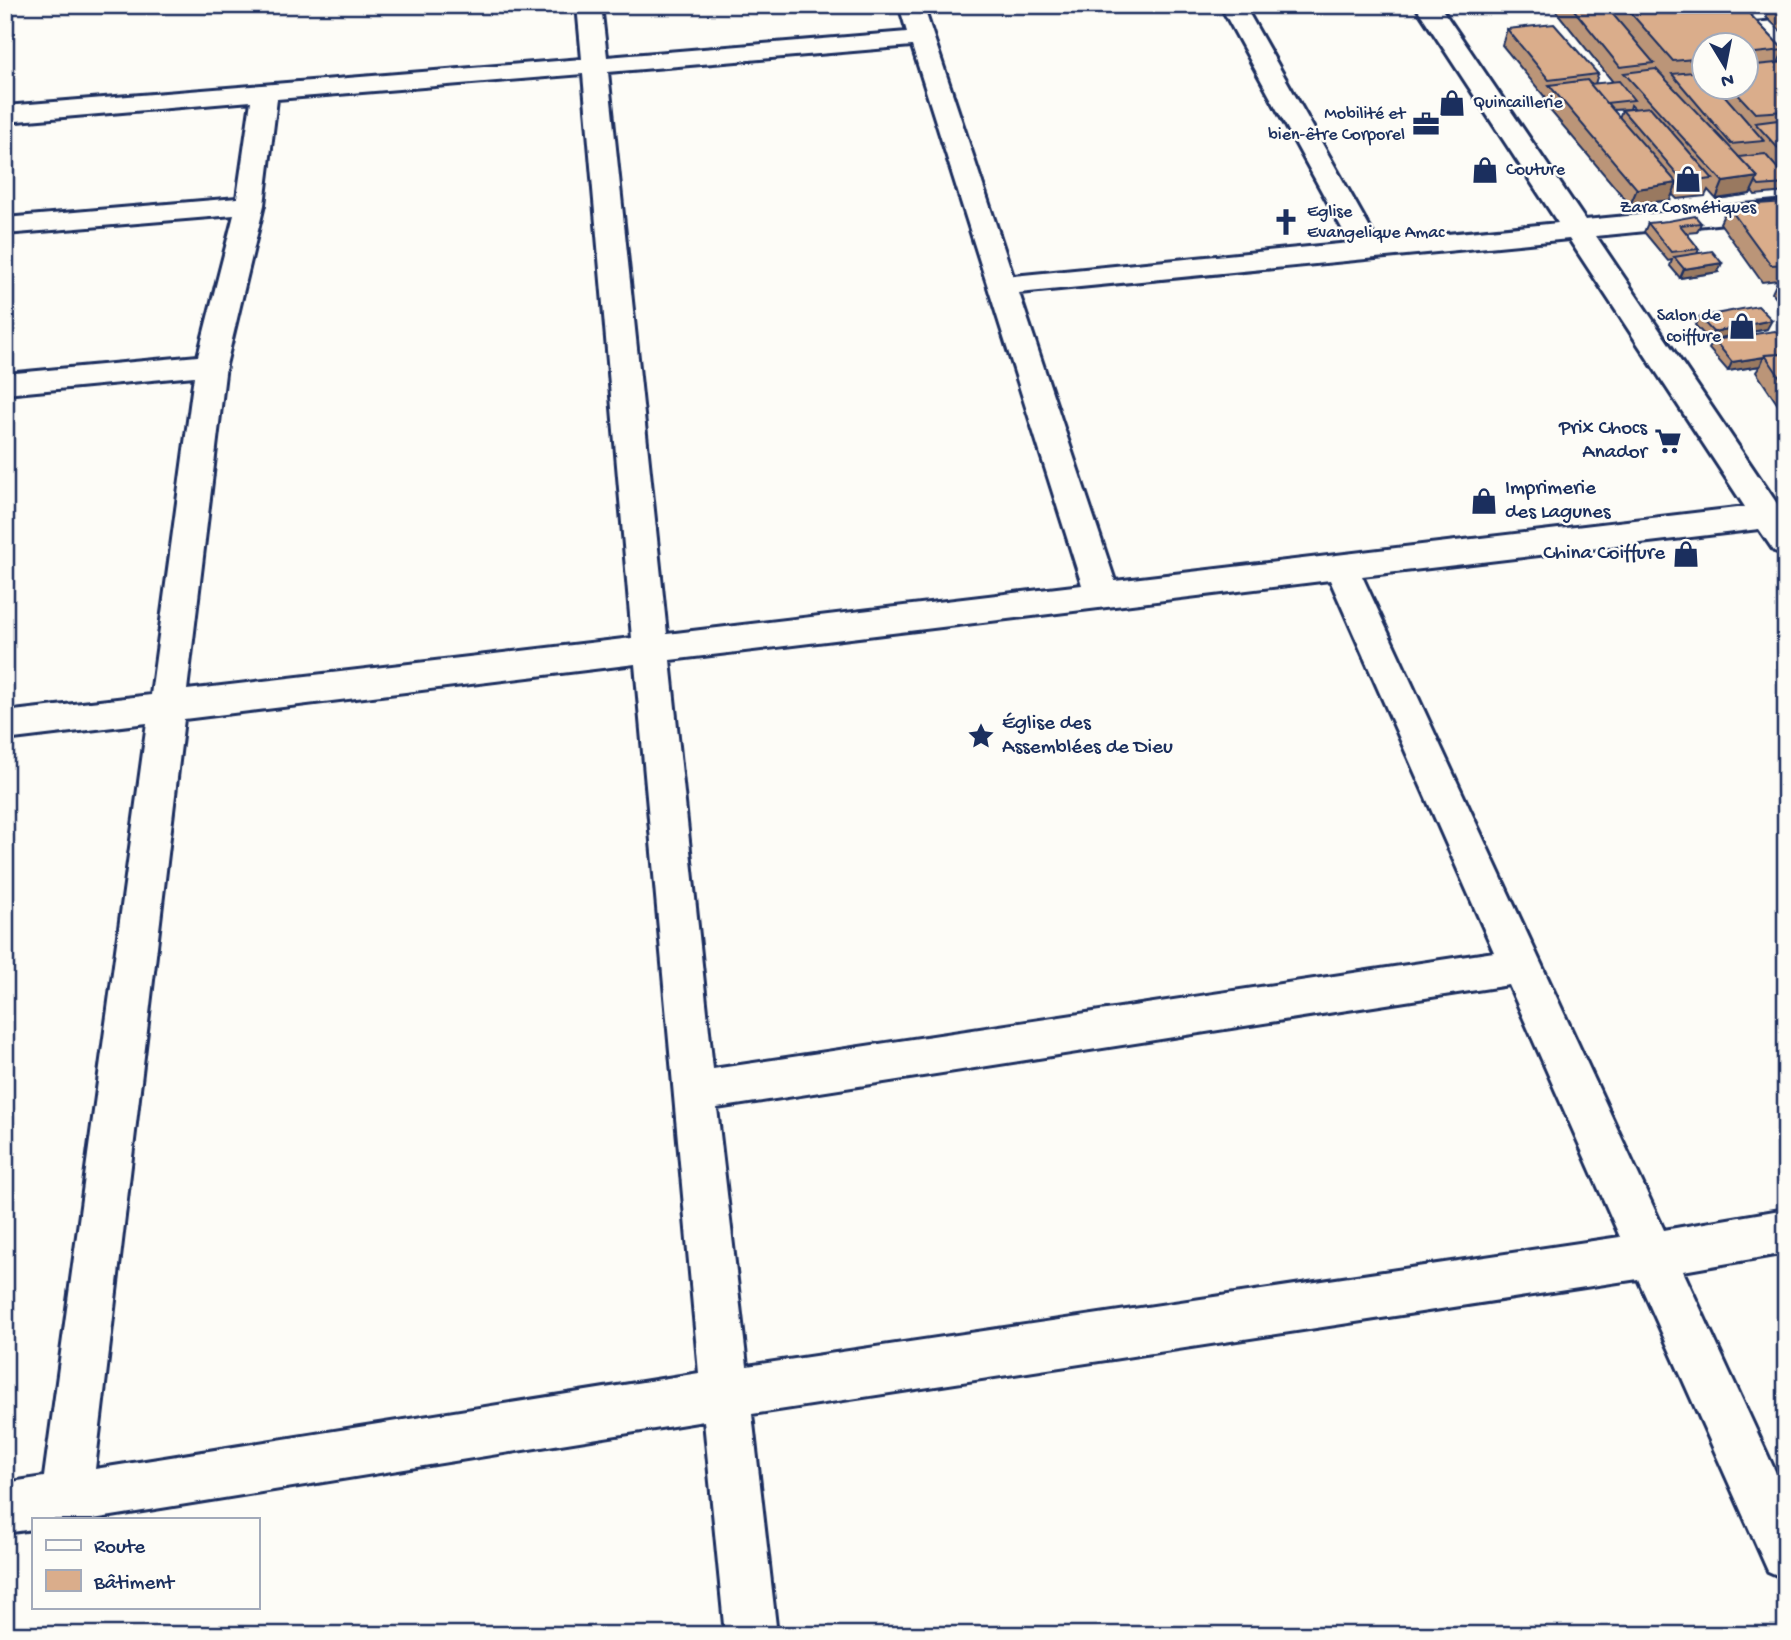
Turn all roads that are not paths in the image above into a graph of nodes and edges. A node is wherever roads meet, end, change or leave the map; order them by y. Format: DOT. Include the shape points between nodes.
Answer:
graph roads {
  1 [pos="589,5"];
  2 [pos="911,5"];
  3 [pos="1232,5"];
  4 [pos="1427,5"];
  5 [pos="1727,10"];
  6 [pos="1786,10"];
  7 [pos="1747,32"];
  8 [pos="921,38"];
  9 [pos="597,65"];
  10 [pos="265,93"];
  11 [pos="5,114"];
  12 [pos="250,205"];
  13 [pos="1786,209"];
  14 [pos="5,226"];
  15 [pos="1577,229"];
  16 [pos="1368,250"];
  17 [pos="1002,286"];
  18 [pos="211,365"];
  19 [pos="5,384"];
  20 [pos="1776,530"];
  21 [pos="1341,567"];
  22 [pos="1103,597"];
  23 [pos="652,649"];
  24 [pos="167,705"];
  25 [pos="5,726"];
  26 [pos="1521,964"];
  27 [pos="694,1092"];
  28 [pos="1786,1231"];
  29 [pos="1653,1254"];
  30 [pos="728,1392"];
  31 [pos="65,1497"];
  32 [pos="5,1508"];
  33 [pos="1786,1553"];
  34 [pos="751,1635"];
  1 -- 9 [label="street"];
  2 -- 8 [label="street"];
  3 -- 16 [label="street"];
  4 -- 15 [label="street"];
  5 -- 6 [label="street"];
  5 -- 7 [label="street"];
  8 -- 9 [label="street"];
  8 -- 17 [label="street"];
  9 -- 10 [label="street"];
  9 -- 23 [label="street"];
  10 -- 11 [label="street"];
  10 -- 12 [label="street"];
  12 -- 14 [label="street"];
  12 -- 18 [label="street"];
  13 -- 15 [label="street"];
  15 -- 16 [label="street"];
  15 -- 20 [label="street"];
  16 -- 17 [label="street"];
  17 -- 22 [label="street"];
  18 -- 19 [label="street"];
  18 -- 24 [label="street"];
  20 -- 21 [label="street"];
  21 -- 22 [label="street"];
  21 -- 26 [label="street"];
  22 -- 23 [label="street"];
  23 -- 24 [label="street"];
  23 -- 27 [label="street"];
  24 -- 25 [label="street"];
  24 -- 31 [label="street"];
  26 -- 27 [label="street"];
  26 -- 29 [label="street"];
  27 -- 30 [label="street"];
  28 -- 29 [label="street"];
  29 -- 30 [label="street"];
  29 -- 33 [label="street"];
  30 -- 31 [label="street"];
  30 -- 34 [label="street"];
  31 -- 32 [label="street"];
}
